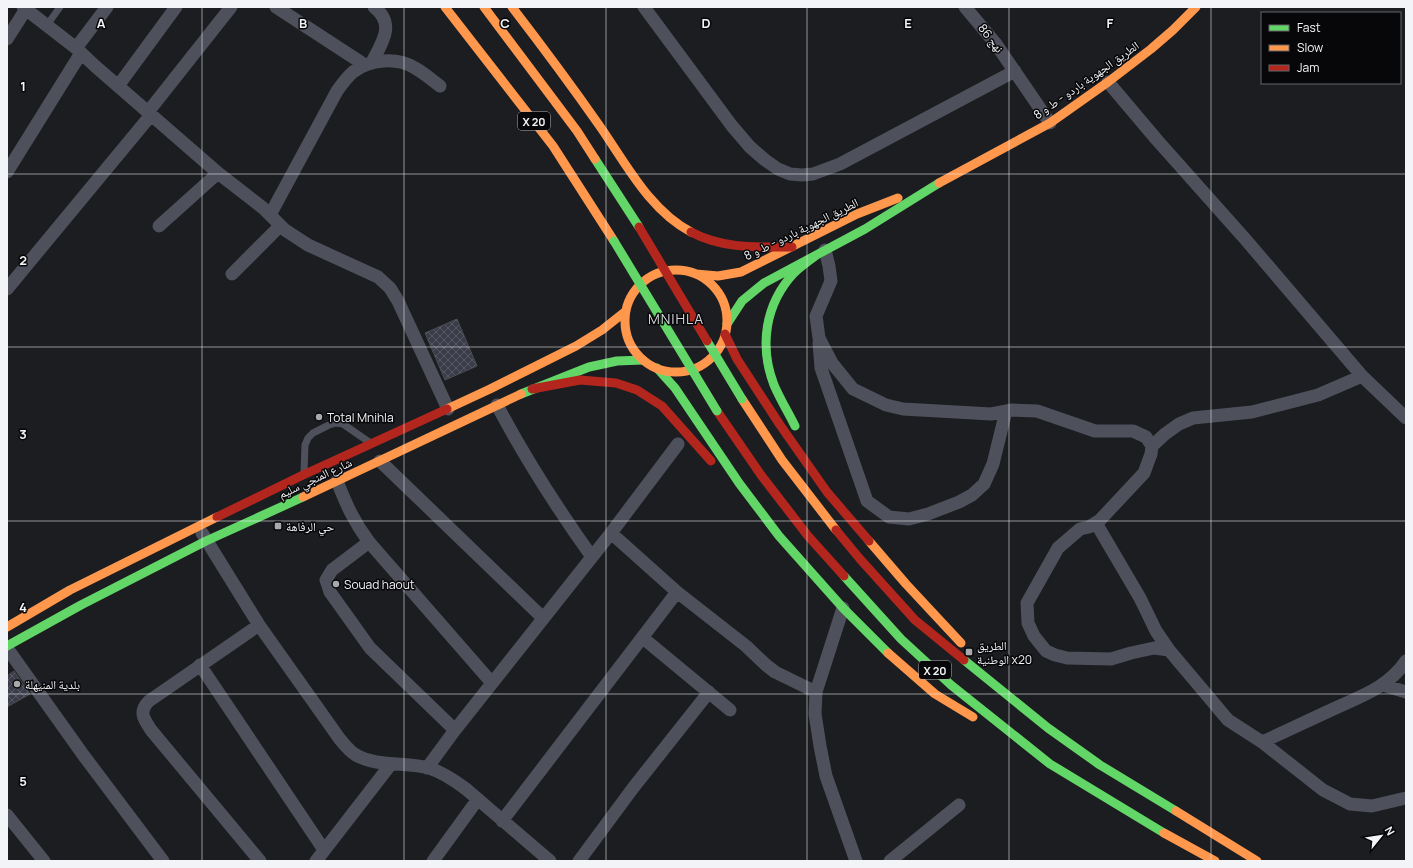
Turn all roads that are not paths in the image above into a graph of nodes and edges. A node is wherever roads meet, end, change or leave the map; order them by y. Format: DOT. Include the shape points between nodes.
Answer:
graph roads {
  1 [pos="60,7"];
  2 [pos="107,7"];
  3 [pos="176,7"];
  4 [pos="231,7"];
  5 [pos="276,7"];
  6 [pos="374,7"];
  7 [pos="445,7"];
  8 [pos="484,7"];
  9 [pos="512,7"];
  10 [pos="644,7"];
  11 [pos="965,7"];
  12 [pos="1196,7"];
  13 [pos="25,8"];
  14 [pos="47,25"];
  15 [pos="7,40"];
  16 [pos="78,51"];
  17 [pos="368,64"];
  18 [pos="1015,71"];
  19 [pos="1108,82"];
  20 [pos="118,86"];
  21 [pos="440,86"];
  22 [pos="150,113"];
  23 [pos="1050,123"];
  24 [pos="7,172"];
  25 [pos="218,173"];
  26 [pos="938,183"];
  27 [pos="270,215"];
  28 [pos="159,226"];
  29 [pos="280,226"];
  30 [pos="792,247"];
  31 [pos="821,252"];
  32 [pos="232,274"];
  33 [pos="695,274"];
  34 [pos="7,289"];
  35 [pos="626,312"];
  36 [pos="727,324"];
  37 [pos="725,334"];
  38 [pos="819,338"];
  39 [pos="643,360"];
  40 [pos="656,368"];
  41 [pos="1362,376"];
  42 [pos="532,389"];
  43 [pos="497,405"];
  44 [pos="448,409"];
  45 [pos="1006,412"];
  46 [pos="1406,418"];
  47 [pos="371,444"];
  48 [pos="678,444"];
  49 [pos="1152,446"];
  50 [pos="380,461"];
  51 [pos="303,475"];
  52 [pos="336,481"];
  53 [pos="846,515"];
  54 [pos="1096,523"];
  55 [pos="198,526"];
  56 [pos="611,533"];
  57 [pos="779,536"];
  58 [pos="206,541"];
  59 [pos="369,542"];
  60 [pos="592,557"];
  61 [pos="677,592"];
  62 [pos="843,608"];
  63 [pos="543,618"];
  64 [pos="258,625"];
  65 [pos="7,627"];
  66 [pos="643,638"];
  67 [pos="7,647"];
  68 [pos="1169,650"];
  69 [pos="1406,661"];
  70 [pos="200,666"];
  71 [pos="492,683"];
  72 [pos="1383,685"];
  73 [pos="709,692"];
  74 [pos="816,692"];
  75 [pos="1406,692"];
  76 [pos="730,710"];
  77 [pos="1048,728"];
  78 [pos="455,730"];
  79 [pos="1262,742"];
  80 [pos="391,764"];
  81 [pos="1050,764"];
  82 [pos="427,768"];
  83 [pos="1406,798"];
  84 [pos="478,799"];
  85 [pos="959,806"];
  86 [pos="7,815"];
  87 [pos="502,821"];
  88 [pos="324,850"];
  89 [pos="44,861"];
  90 [pos="163,861"];
  91 [pos="260,861"];
  92 [pos="316,861"];
  93 [pos="433,861"];
  94 [pos="550,861"];
  95 [pos="579,861"];
  96 [pos="856,861"];
  97 [pos="890,861"];
  98 [pos="1215,861"];
  99 [pos="1257,861"];
  1 -- 14 [label="lane"];
  2 -- 16 [label="street"];
  3 -- 20 [label="street"];
  4 -- 22 [label="street"];
  5 -- 17 [label="street"];
  6 -- 17 [label="street" via="385,20 386,30 384,39"];
  7 -- 81 [label="main road, X 20, bridge" via="553,146 717,411 761,475 808,536 902,639 951,685"];
  8 -- 77 [label="main road, X 20, bridge" via="577,131 639,227 742,399 782,460 820,511 915,620"];
  9 -- 30 [label="main road" via="640,184 670,218 696,236 720,244 739,247"];
  10 -- 18 [label="street" via="750,147 778,169 790,174 813,174 840,164"];
  11 -- 18 [label="street, نهج 86"];
  12 -- 19 [label="main road, الطريق الجهوية باردو - ط و 8" via="1167,35"];
  13 -- 14 [label="street"];
  13 -- 15 [label="street"];
  14 -- 16 [label="street"];
  16 -- 20 [label="street"];
  16 -- 24 [label="street"];
  17 -- 21 [label="street" via="390,61 402,63 414,67"];
  17 -- 27 [label="street" via="344,80"];
  18 -- 23 [label="street, نهج 86"];
  19 -- 23 [label="main road, الطريق الجهوية باردو - ط و 8"];
  19 -- 41 [label="street"];
  20 -- 22 [label="street"];
  22 -- 25 [label="street"];
  22 -- 34 [label="street"];
  23 -- 26 [label="main road, الطريق الجهوية باردو - ط و 8"];
  25 -- 27 [label="street"];
  25 -- 28 [label="street"];
  26 -- 30 [label="main road, الطريق الجهوية باردو - ط و 8" via="857,214"];
  26 -- 31 [label="main road, الطريق الجهوية باردو - ط و 8" via="865,229"];
  27 -- 29 [label="street"];
  29 -- 32 [label="street"];
  29 -- 44 [label="street" via="297,239 378,277 390,288"];
  30 -- 33 [label="main road, الطريق الجهوية باردو - ط و 8" via="741,272 726,276"];
  31 -- 36 [label="main road, الطريق الجهوية باردو - ط و 8" via="752,291 742,300"];
  31 -- 38 [label="street" via="829,266 831,281 816,316"];
  31 -- 53 [label="main road" via="794,273 774,300 768,316 766,356 772,380 802,440"];
  33 -- 35 [label="main road" via="668,271 651,276 638,287 628,302"];
  33 -- 36 [label="main road" via="709,282 719,294"];
  35 -- 39 [label="main road" via="628,338"];
  35 -- 44 [label="main road, شارع المنجي سليم" via="576,346"];
  36 -- 37 [label="main road"];
  37 -- 40 [label="main road" via="711,359 699,367 685,372 670,372"];
  37 -- 53 [label="main road, X 20" via="737,359 780,425"];
  38 -- 45 [label="street" via="832,363 853,389 886,405 903,409 992,414"];
  38 -- 45 [label="street" via="821,368 866,501 889,517 909,518 928,514 972,495 984,484 993,464"];
  39 -- 40 [label="main road"];
  39 -- 42 [label="main road, شارع المنجي سليم" via="617,361 589,367"];
  40 -- 57 [label="main road, X 20" via="675,388 739,483"];
  41 -- 46 [label="street"];
  41 -- 49 [label="street" via="1318,395 1252,412 1193,418 1165,434"];
  42 -- 43 [label="main road, شارع المنجي سليم"];
  42 -- 57 [label="main road" via="580,380 616,383 637,390 662,406"];
  43 -- 50 [label="main road, شارع المنجي سليم"];
  43 -- 60 [label="street" via="518,445"];
  44 -- 47 [label="main road, شارع المنجي سليم"];
  45 -- 49 [label="street" via="1037,411 1095,432 1133,431 1146,437"];
  47 -- 51 [label="main road, شارع المنجي سليم"];
  47 -- 51 [label="lane" via="343,424 329,425 308,438 305,445"];
  48 -- 56 [label="street"];
  49 -- 54 [label="street" via="1144,473"];
  50 -- 52 [label="main road, شارع المنجي سليم"];
  50 -- 63 [label="street"];
  51 -- 55 [label="main road, شارع المنجي سليم"];
  52 -- 58 [label="main road, شارع المنجي سليم"];
  52 -- 59 [label="street" via="356,524"];
  53 -- 77 [label="main road, X 20" via="997,682"];
  54 -- 68 [label="street"];
  54 -- 68 [label="street" via="1080,529 1058,548 1027,603 1028,623 1034,636 1046,651 1067,658 1111,659 1154,648"];
  55 -- 58 [label="street"];
  55 -- 65 [label="main road, شارع المنجي سليم" via="70,590"];
  56 -- 60 [label="street"];
  56 -- 61 [label="street"];
  57 -- 62 [label="main road, X 20"];
  58 -- 64 [label="street"];
  58 -- 67 [label="main road, شارع المنجي سليم" via="80,605"];
  59 -- 71 [label="street"];
  59 -- 78 [label="street" via="332,570 326,580 328,588 370,648"];
  60 -- 63 [label="street"];
  61 -- 66 [label="street"];
  61 -- 74 [label="street" via="775,672"];
  62 -- 74 [label="street"];
  62 -- 81 [label="main road, X 20" via="894,659 935,694"];
  63 -- 71 [label="street"];
  64 -- 70 [label="street"];
  64 -- 80 [label="street" via="349,749 366,759"];
  66 -- 73 [label="street"];
  66 -- 87 [label="street"];
  67 -- 90 [label="street"];
  68 -- 79 [label="street" via="1228,720"];
  69 -- 72 [label="street" via="1399,672"];
  70 -- 88 [label="street"];
  70 -- 91 [label="street" via="148,700 142,709 143,715 151,730"];
  71 -- 78 [label="street"];
  72 -- 75 [label="street"];
  72 -- 79 [label="street"];
  73 -- 76 [label="street"];
  73 -- 95 [label="street"];
  74 -- 96 [label="street" via="815,714 826,776"];
  77 -- 99 [label="main road, X 20" via="1100,765"];
  78 -- 82 [label="street"];
  79 -- 83 [label="street" via="1323,790 1350,804 1372,806"];
  80 -- 82 [label="street"];
  80 -- 88 [label="street"];
  81 -- 98 [label="main road, X 20"];
  82 -- 84 [label="street" via="454,780"];
  84 -- 87 [label="street"];
  84 -- 93 [label="street"];
  85 -- 97 [label="street"];
  86 -- 89 [label="street"];
  87 -- 94 [label="street"];
  88 -- 92 [label="street"];
}
